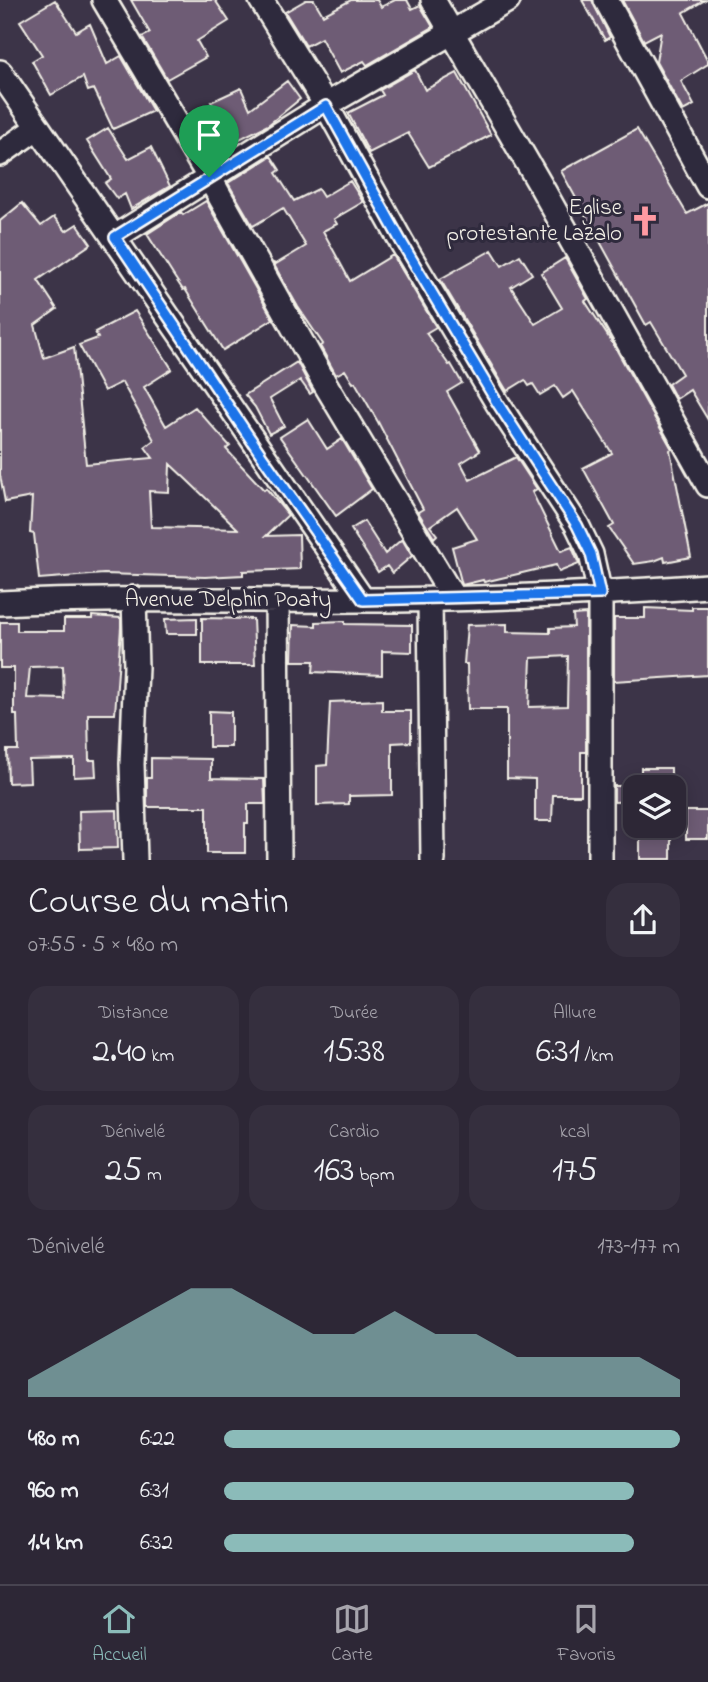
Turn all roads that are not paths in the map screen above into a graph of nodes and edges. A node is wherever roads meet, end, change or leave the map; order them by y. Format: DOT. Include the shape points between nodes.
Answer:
graph roads {
  1 [pos="104,0"];
  2 [pos="261,0"];
  3 [pos="433,0"];
  4 [pos="508,0"];
  5 [pos="606,0"];
  6 [pos="452,32"];
  7 [pos="0,72"];
  8 [pos="326,106"];
  9 [pos="38,127"];
  10 [pos="0,153"];
  11 [pos="209,177"];
  12 [pos="708,186"];
  13 [pos="115,237"];
  14 [pos="708,485"];
  15 [pos="708,586"];
  16 [pos="600,594"];
  17 [pos="134,598"];
  18 [pos="429,599"];
  19 [pos="454,599"];
  20 [pos="277,600"];
  21 [pos="363,600"];
  22 [pos="0,603"];
  23 [pos="135,859"];
  24 [pos="279,859"];
  25 [pos="433,859"];
  26 [pos="600,859"];
  1 -- 11 [label="street"];
  2 -- 8 [label="street"];
  3 -- 6 [label="street"];
  4 -- 6 [label="street"];
  5 -- 12 [label="street"];
  6 -- 8 [label="street"];
  6 -- 14 [label="street"];
  7 -- 9 [label="street"];
  8 -- 11 [label="street"];
  8 -- 16 [label="street" via="498,404 577,525 591,554"];
  9 -- 10 [label="street"];
  9 -- 13 [label="street"];
  11 -- 13 [label="street"];
  11 -- 19 [label="street"];
  13 -- 21 [label="street"];
  15 -- 16 [label="street, Avenue Delphin Poaty"];
  16 -- 19 [label="street, Avenue Delphin Poaty"];
  16 -- 26 [label="street"];
  17 -- 20 [label="street, Avenue Delphin Poaty"];
  17 -- 22 [label="street, Avenue Delphin Poaty"];
  17 -- 23 [label="street"];
  18 -- 19 [label="street, Avenue Delphin Poaty"];
  18 -- 21 [label="street, Avenue Delphin Poaty"];
  18 -- 25 [label="street"];
  20 -- 21 [label="street, Avenue Delphin Poaty"];
  20 -- 24 [label="street"];
}
